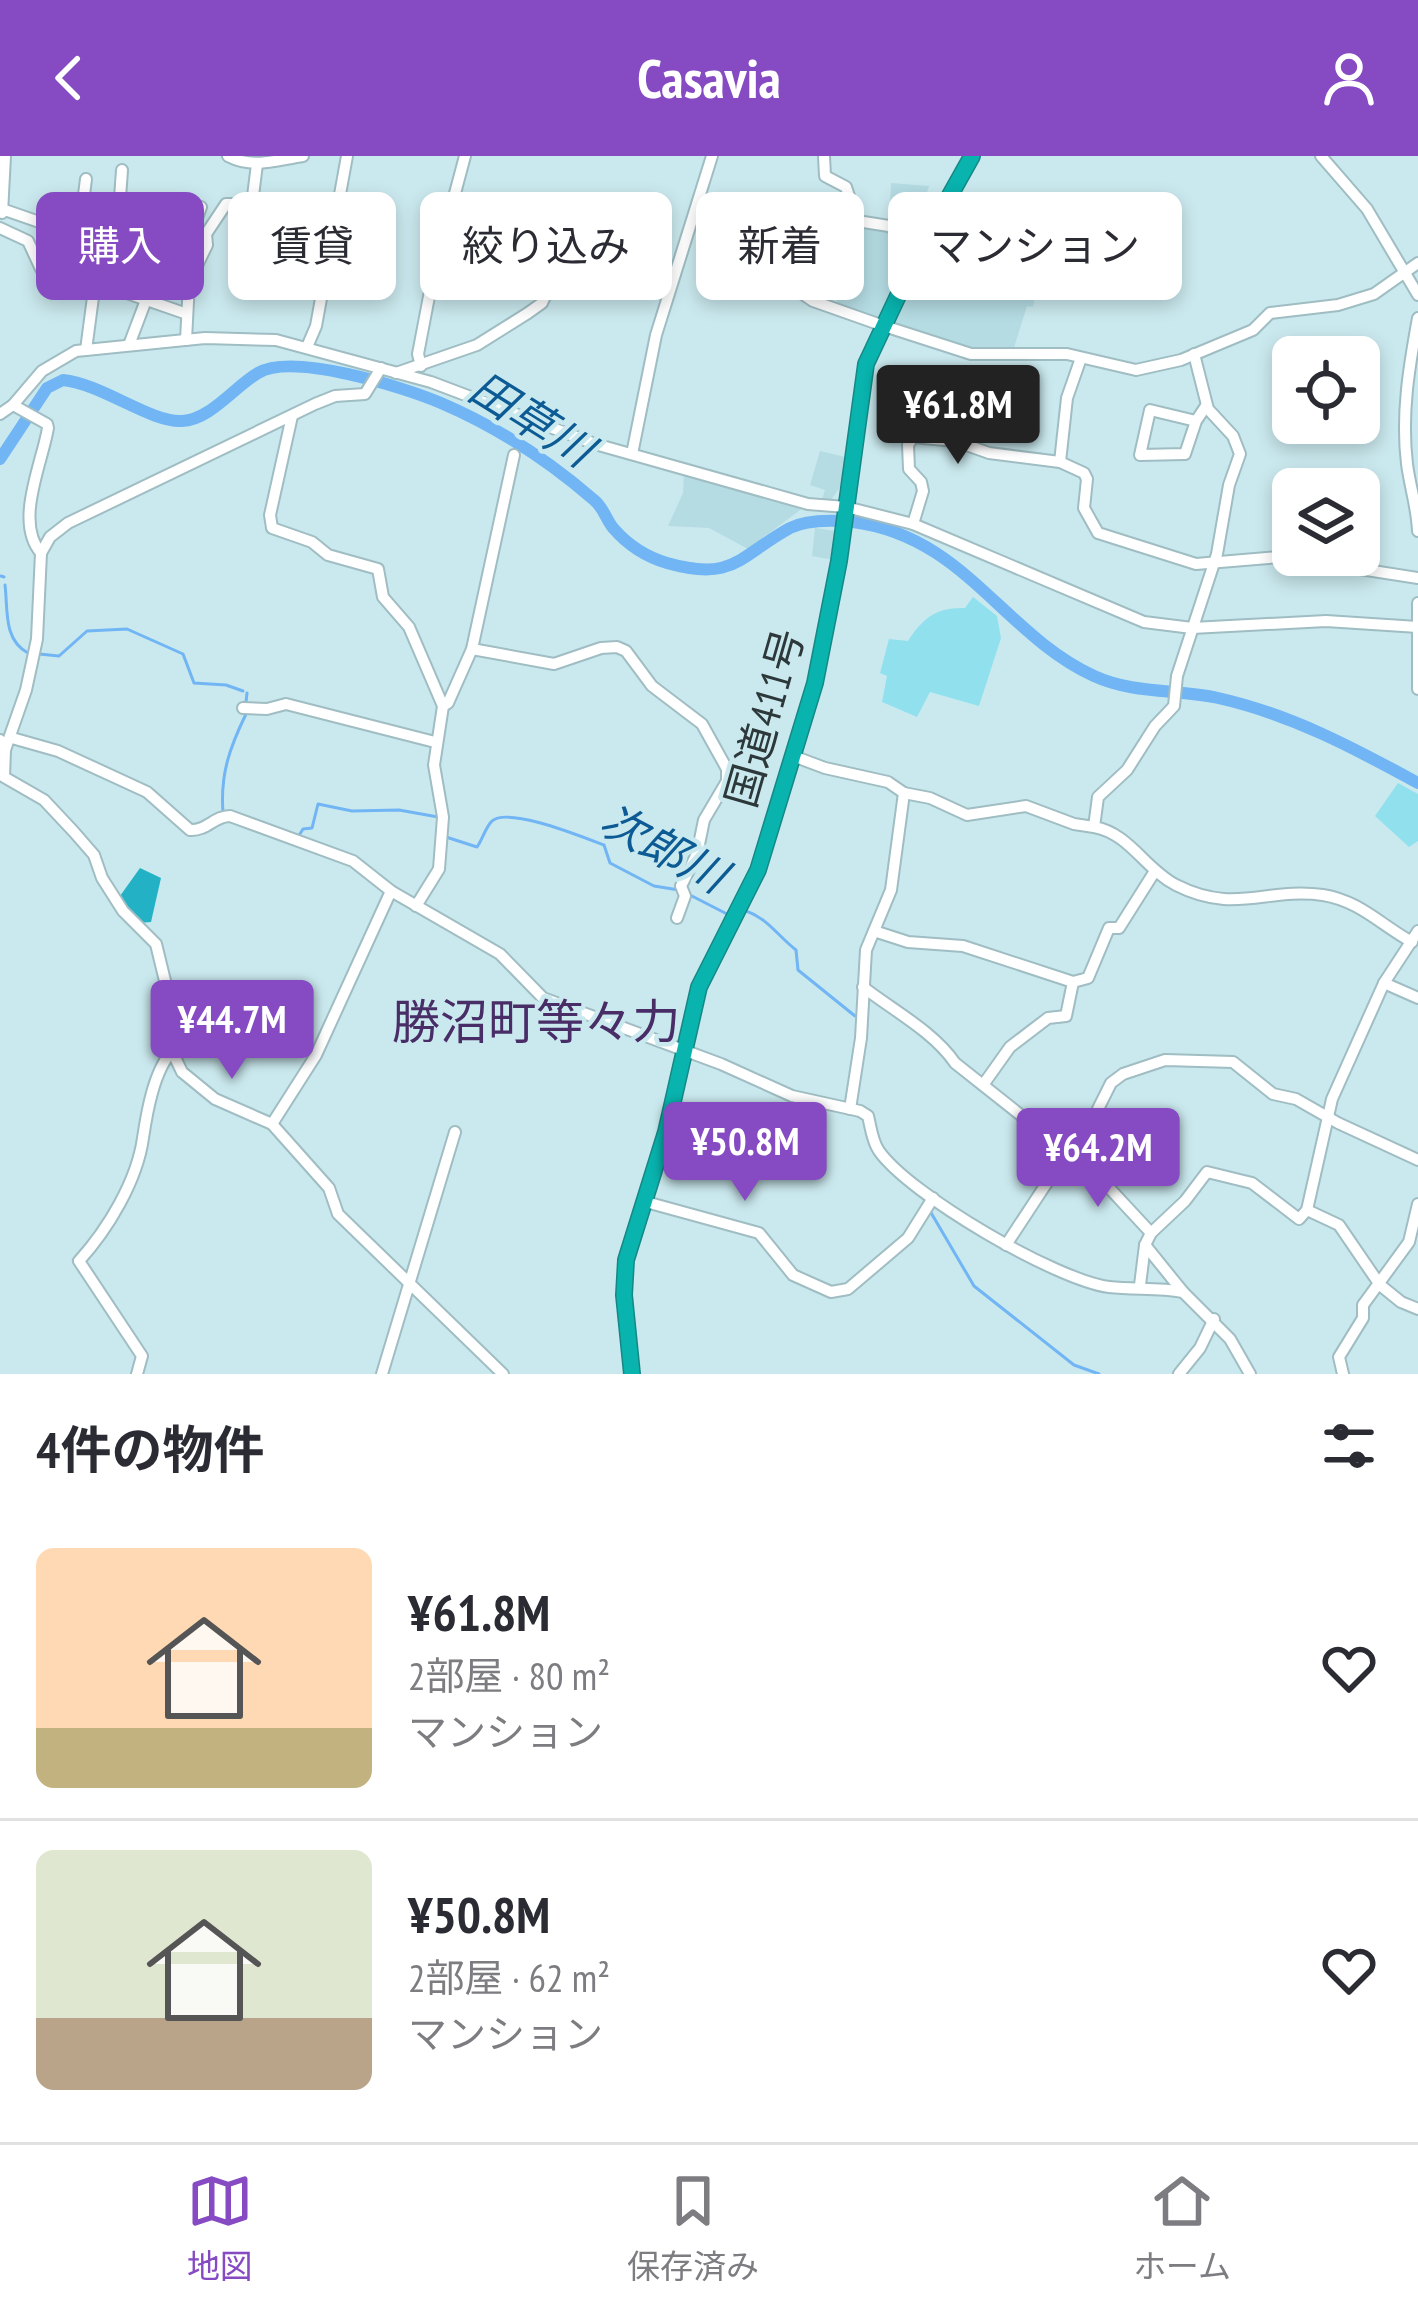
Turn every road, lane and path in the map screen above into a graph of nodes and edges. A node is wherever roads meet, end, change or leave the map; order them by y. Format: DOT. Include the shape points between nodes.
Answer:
graph roads {
  1 [pos="5,156"];
  2 [pos="227,156"];
  3 [pos="303,156"];
  4 [pos="347,156"];
  5 [pos="465,156"];
  6 [pos="712,156"];
  7 [pos="824,156"];
  8 [pos="972,156"];
  9 [pos="1321,156"];
  10 [pos="257,164"];
  11 [pos="122,170"];
  12 [pos="86,178"];
  13 [pos="84,192"];
  14 [pos="120,192"];
  15 [pos="703,192"];
  16 [pos="952,192"];
  17 [pos="2,208"];
  18 [pos="696,217"];
  19 [pos="36,219"];
  20 [pos="0,226"];
  21 [pos="888,226"];
  22 [pos="206,234"];
  23 [pos="204,250"];
  24 [pos="36,260"];
  25 [pos="1418,263"];
  26 [pos="1404,273"];
  27 [pos="675,274"];
  28 [pos="1418,295"];
  29 [pos="93,300"];
  30 [pos="146,300"];
  31 [pos="189,300"];
  32 [pos="812,300"];
  33 [pos="894,300"];
  34 [pos="187,314"];
  35 [pos="1418,318"];
  36 [pos="881,326"];
  37 [pos="186,340"];
  38 [pos="129,345"];
  39 [pos="307,347"];
  40 [pos="86,350"];
  41 [pos="1194,354"];
  42 [pos="1081,358"];
  43 [pos="422,366"];
  44 [pos="379,372"];
  45 [pos="396,373"];
  46 [pos="1206,406"];
  47 [pos="18,407"];
  48 [pos="0,414"];
  49 [pos="292,416"];
  50 [pos="1196,421"];
  51 [pos="632,454"];
  52 [pos="514,455"];
  53 [pos="1060,462"];
  54 [pos="845,519"];
  55 [pos="913,524"];
  56 [pos="1418,531"];
  57 [pos="41,553"];
  58 [pos="1272,559"];
  59 [pos="1212,565"];
  60 [pos="1380,572"];
  61 [pos="1418,578"];
  62 [pos="1418,603"];
  63 [pos="1417,627"];
  64 [pos="1192,628"];
  65 [pos="472,649"];
  66 [pos="1418,689"];
  67 [pos="442,706"];
  68 [pos="243,708"];
  69 [pos="6,742"];
  70 [pos="435,742"];
  71 [pos="793,756"];
  72 [pos="2,782"];
  73 [pos="904,793"];
  74 [pos="1094,826"];
  75 [pos="1155,871"];
  76 [pos="391,890"];
  77 [pos="416,905"];
  78 [pos="676,918"];
  79 [pos="874,931"];
  80 [pos="1415,937"];
  81 [pos="1073,982"];
  82 [pos="1384,982"];
  83 [pos="863,987"];
  84 [pos="1418,998"];
  85 [pos="685,1050"];
  86 [pos="172,1052"];
  87 [pos="983,1085"];
  88 [pos="850,1109"];
  89 [pos="1330,1118"];
  90 [pos="272,1124"];
  91 [pos="455,1132"];
  92 [pos="1072,1158"];
  93 [pos="1418,1160"];
  94 [pos="933,1198"];
  95 [pos="646,1202"];
  96 [pos="1418,1204"];
  97 [pos="1307,1210"];
  98 [pos="1148,1239"];
  99 [pos="1006,1245"];
  100 [pos="411,1281"];
  101 [pos="1380,1285"];
  102 [pos="1140,1286"];
  103 [pos="1183,1292"];
  104 [pos="1418,1309"];
  105 [pos="1214,1319"];
  106 [pos="136,1374"];
  107 [pos="382,1374"];
  108 [pos="502,1374"];
  109 [pos="632,1374"];
  110 [pos="1179,1374"];
  111 [pos="1250,1374"];
  112 [pos="1343,1374"];
  1 -- 17 [label="street"];
  2 -- 10 [label="street"];
  3 -- 10 [label="street"];
  4 -- 39 [label="street"];
  5 -- 43 [label="street" via="430,250"];
  6 -- 15 [label="street"];
  7 -- 21 [label="street" via="825,176 846,187 857,221"];
  8 -- 16 [label="highway, 国道411号"];
  9 -- 26 [label="street" via="1367,209"];
  10 -- 22 [label="street" via="252,204 226,204"];
  11 -- 14 [label="street"];
  12 -- 13 [label="street"];
  17 -- 19 [label="street"];
  17 -- 20 [label="street"];
  18 -- 27 [label="street"];
  20 -- 24 [label="street" via="28,241"];
  22 -- 23 [label="street"];
  25 -- 26 [label="street"];
  26 -- 28 [label="street"];
  26 -- 41 [label="street" via="1338,305 1270,313 1253,330"];
  27 -- 43 [label="street" via="568,247 542,303 477,345"];
  27 -- 51 [label="street"];
  29 -- 40 [label="street"];
  30 -- 34 [label="street"];
  30 -- 38 [label="street"];
  31 -- 34 [label="street"];
  32 -- 36 [label="street"];
  33 -- 36 [label="highway, 国道411号"];
  34 -- 37 [label="street"];
  35 -- 56 [label="street" via="1405,378"];
  36 -- 42 [label="street" via="971,354"];
  36 -- 54 [label="highway, 国道411号" via="866,364"];
  37 -- 38 [label="street"];
  37 -- 39 [label="street" via="251,337"];
  38 -- 40 [label="street"];
  39 -- 44 [label="street"];
  40 -- 47 [label="street" via="49,365"];
  41 -- 42 [label="street" via="1136,370"];
  41 -- 46 [label="street"];
  42 -- 53 [label="street"];
  43 -- 45 [label="street"];
  44 -- 45 [label="street"];
  44 -- 49 [label="street" via="365,394 335,396"];
  45 -- 51 [label="street"];
  46 -- 50 [label="street"];
  46 -- 59 [label="street" via="1241,447"];
  47 -- 48 [label="street"];
  47 -- 57 [label="street" via="48,428 31,496 31,533"];
  49 -- 57 [label="street" via="68,523"];
  49 -- 67 [label="street" via="272,528 378,569 383,597 410,627"];
  50 -- 50 [label="street" via="1185,454 1140,455 1150,410"];
  51 -- 54 [label="street"];
  52 -- 65 [label="street"];
  53 -- 55 [label="street" via="913,437 909,469 923,491"];
  53 -- 59 [label="street" via="1087,478 1084,508 1098,533"];
  54 -- 55 [label="street"];
  54 -- 71 [label="highway, 国道411号"];
  55 -- 64 [label="street" via="1109,610"];
  57 -- 69 [label="street" via="37,640"];
  58 -- 59 [label="street"];
  59 -- 64 [label="street"];
  60 -- 61 [label="street"];
  62 -- 63 [label="street"];
  63 -- 64 [label="street" via="1326,621"];
  63 -- 66 [label="street"];
  64 -- 74 [label="street" via="1174,706 1098,797"];
  65 -- 67 [label="street"];
  65 -- 78 [label="street" via="554,664 617,647 702,724 727,781 704,820"];
  67 -- 70 [label="street"];
  68 -- 70 [label="street" via="286,704"];
  69 -- 72 [label="street"];
  69 -- 76 [label="street" via="58,751 147,792 190,830 230,816 353,861"];
  70 -- 77 [label="street" via="440,868"];
  71 -- 73 [label="street"];
  71 -- 85 [label="highway, 国道411号" via="751,887 703,976"];
  72 -- 86 [label="street" via="44,800 94,855 123,911 155,944"];
  73 -- 74 [label="street" via="967,815 1026,806"];
  73 -- 79 [label="street" via="891,890"];
  74 -- 75 [label="street" via="1114,830"];
  75 -- 80 [label="street" via="1225,902 1326,895"];
  75 -- 81 [label="street" via="1119,928 1109,928 1088,978"];
  76 -- 77 [label="street"];
  76 -- 90 [label="street" via="316,1055"];
  77 -- 85 [label="street" via="500,954 543,998"];
  79 -- 81 [label="street" via="963,946"];
  79 -- 83 [label="street"];
  80 -- 82 [label="street"];
  81 -- 87 [label="street" via="1066,1016 1048,1018 1010,1047"];
  82 -- 84 [label="street"];
  82 -- 89 [label="street"];
  83 -- 87 [label="street"];
  83 -- 88 [label="street"];
  85 -- 88 [label="street" via="792,1096"];
  85 -- 95 [label="highway, 国道411号"];
  86 -- 90 [label="street" via="182,1072 215,1099"];
  86 -- 106 [label="street" via="156,1073 119,1204 79,1261 142,1356"];
  87 -- 92 [label="street"];
  88 -- 94 [label="street" via="868,1116 882,1155"];
  89 -- 92 [label="street" via="1268,1091 1233,1062 1165,1060 1116,1078"];
  89 -- 93 [label="street"];
  89 -- 97 [label="street"];
  90 -- 100 [label="street" via="329,1188 338,1214"];
  91 -- 100 [label="street"];
  92 -- 98 [label="street" via="1100,1178"];
  92 -- 99 [label="street"];
  94 -- 95 [label="street" via="908,1238 848,1289 831,1292 793,1275 759,1233"];
  94 -- 99 [label="street"];
  95 -- 109 [label="highway, 国道411号" via="624,1274"];
  96 -- 101 [label="street" via="1409,1242"];
  97 -- 98 [label="street" via="1300,1219 1252,1183 1207,1172"];
  97 -- 101 [label="street" via="1339,1226"];
  98 -- 102 [label="street"];
  98 -- 103 [label="street"];
  99 -- 102 [label="street" via="1107,1287"];
  100 -- 107 [label="street"];
  100 -- 108 [label="street"];
  101 -- 104 [label="street"];
  101 -- 112 [label="street" via="1339,1357"];
  102 -- 103 [label="street"];
  103 -- 105 [label="street"];
  105 -- 110 [label="street"];
  105 -- 111 [label="street"];
}
